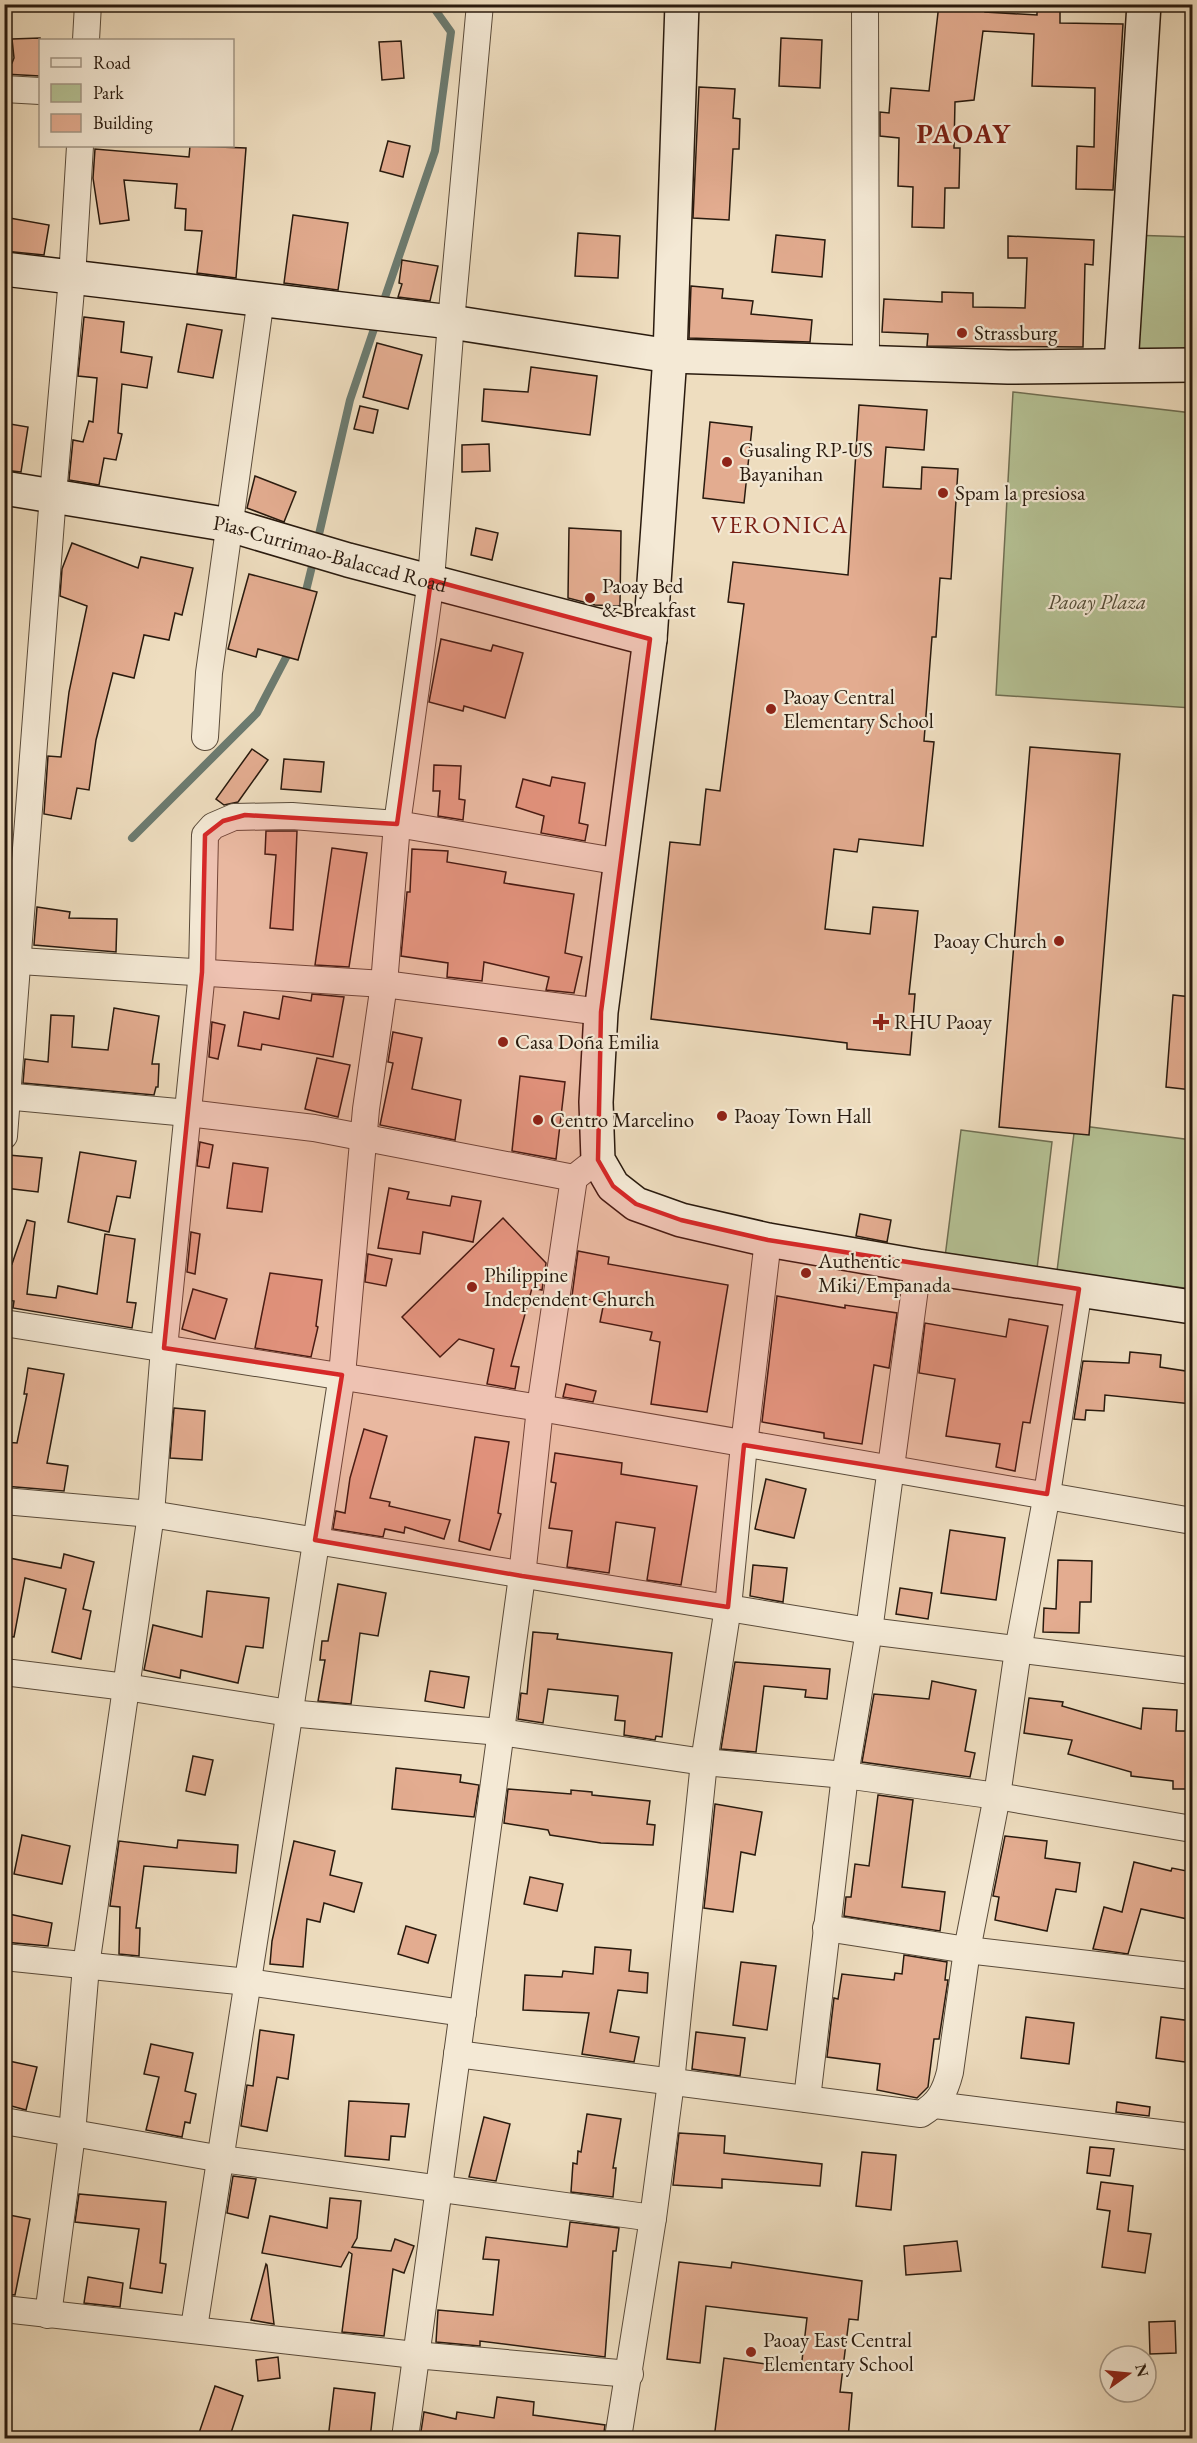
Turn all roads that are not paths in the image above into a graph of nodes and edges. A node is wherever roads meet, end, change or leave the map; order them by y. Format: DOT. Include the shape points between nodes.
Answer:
graph roads {
  1 [pos="88,4"];
  2 [pos="480,4"];
  3 [pos="682,4"];
  4 [pos="864,4"];
  5 [pos="1144,4"];
  6 [pos="86,39"];
  7 [pos="4,89"];
  8 [pos="39,92"];
  9 [pos="80,147"];
  10 [pos="4,269"];
  11 [pos="72,278"];
  12 [pos="261,298"];
  13 [pos="451,322"];
  14 [pos="670,356"];
  15 [pos="866,361"];
  16 [pos="1121,365"];
  17 [pos="1192,365"];
  18 [pos="4,488"];
  19 [pos="52,495"];
  20 [pos="230,525"];
  21 [pos="430,580"];
  22 [pos="650,639"];
  23 [pos="205,737"];
  24 [pos="397,824"];
  25 [pos="621,862"];
  26 [pos="12,961"];
  27 [pos="202,972"];
  28 [pos="384,984"];
  29 [pos="601,1012"];
  30 [pos="6,1096"];
  31 [pos="188,1113"];
  32 [pos="4,1136"];
  33 [pos="365,1136"];
  34 [pos="586,1169"];
  35 [pos="768,1240"];
  36 [pos="918,1266"];
  37 [pos="1079,1289"];
  38 [pos="1192,1307"];
  39 [pos="4,1323"];
  40 [pos="164,1348"];
  41 [pos="342,1375"];
  42 [pos="540,1408"];
  43 [pos="744,1445"];
  44 [pos="891,1468"];
  45 [pos="1047,1494"];
  46 [pos="4,1501"];
  47 [pos="151,1514"];
  48 [pos="1192,1521"];
  49 [pos="315,1540"];
  50 [pos="522,1576"];
  51 [pos="728,1607"];
  52 [pos="868,1631"];
  53 [pos="1018,1650"];
  54 [pos="1192,1671"];
  55 [pos="4,1672"];
  56 [pos="126,1687"];
  57 [pos="289,1713"];
  58 [pos="500,1732"];
  59 [pos="704,1762"];
  60 [pos="845,1775"];
  61 [pos="997,1796"];
  62 [pos="1192,1829"];
  63 [pos="826,1928"];
  64 [pos="968,1950"];
  65 [pos="4,1957"];
  66 [pos="86,1966"];
  67 [pos="1192,1976"];
  68 [pos="248,1982"];
  69 [pos="463,2013"];
  70 [pos="457,2054"];
  71 [pos="671,2082"];
  72 [pos="807,2099"];
  73 [pos="935,2105"];
  74 [pos="4,2121"];
  75 [pos="72,2134"];
  76 [pos="1192,2137"];
  77 [pos="222,2159"];
  78 [pos="441,2189"];
  79 [pos="653,2218"];
  80 [pos="4,2308"];
  81 [pos="48,2315"];
  82 [pos="194,2328"];
  83 [pos="415,2355"];
  84 [pos="630,2374"];
  85 [pos="405,2439"];
  86 [pos="618,2439"];
  1 -- 6 [label="street"];
  2 -- 13 [label="street"];
  3 -- 14 [label="main road"];
  4 -- 15 [label="street"];
  5 -- 16 [label="main road"];
  7 -- 8 [label="street"];
  9 -- 11 [label="street"];
  10 -- 11 [label="main road"];
  11 -- 12 [label="main road"];
  11 -- 19 [label="street"];
  12 -- 13 [label="main road"];
  12 -- 20 [label="street"];
  13 -- 14 [label="main road"];
  13 -- 21 [label="street"];
  14 -- 15 [label="main road"];
  14 -- 22 [label="main road"];
  15 -- 16 [label="main road" via="1008,367"];
  16 -- 17 [label="main road"];
  18 -- 19 [label="main road, Pias-Currimao-Balaccad Road"];
  19 -- 20 [label="main road, Pias-Currimao-Balaccad Road"];
  19 -- 26 [label="street"];
  20 -- 21 [label="main road, Pias-Currimao-Balaccad Road"];
  20 -- 23 [label="street" via="209,673"];
  21 -- 22 [label="main road, Pias-Currimao-Balaccad Road"];
  21 -- 24 [label="street"];
  22 -- 25 [label="main road"];
  24 -- 25 [label="street"];
  24 -- 27 [label="street" via="245,815 213,826 205,835"];
  24 -- 28 [label="street"];
  25 -- 29 [label="main road"];
  26 -- 27 [label="street"];
  26 -- 30 [label="street"];
  27 -- 28 [label="street"];
  27 -- 31 [label="street"];
  28 -- 29 [label="street"];
  28 -- 33 [label="street"];
  29 -- 34 [label="main road" via="596,1102"];
  30 -- 31 [label="street"];
  30 -- 32 [label="street"];
  31 -- 33 [label="street"];
  31 -- 40 [label="street"];
  33 -- 34 [label="street" via="506,1166"];
  33 -- 41 [label="street"];
  34 -- 35 [label="main road" via="636,1204 681,1220"];
  34 -- 42 [label="street"];
  35 -- 36 [label="main road"];
  35 -- 43 [label="street"];
  36 -- 37 [label="main road"];
  36 -- 44 [label="street"];
  37 -- 38 [label="main road"];
  37 -- 45 [label="street"];
  39 -- 40 [label="street"];
  40 -- 41 [label="street"];
  40 -- 47 [label="street"];
  41 -- 42 [label="street"];
  41 -- 49 [label="street"];
  42 -- 43 [label="street"];
  42 -- 50 [label="street"];
  43 -- 44 [label="street"];
  43 -- 51 [label="street"];
  44 -- 45 [label="street"];
  44 -- 52 [label="street"];
  45 -- 48 [label="street"];
  45 -- 53 [label="street"];
  46 -- 47 [label="street"];
  47 -- 49 [label="street"];
  47 -- 56 [label="street"];
  49 -- 50 [label="street"];
  49 -- 57 [label="street"];
  50 -- 51 [label="street"];
  50 -- 58 [label="street"];
  51 -- 52 [label="street"];
  51 -- 59 [label="street"];
  52 -- 53 [label="street"];
  52 -- 60 [label="street"];
  53 -- 54 [label="street"];
  53 -- 61 [label="street"];
  55 -- 56 [label="street"];
  56 -- 57 [label="street"];
  56 -- 66 [label="street"];
  57 -- 58 [label="street"];
  57 -- 68 [label="street"];
  58 -- 59 [label="street"];
  58 -- 69 [label="street"];
  59 -- 60 [label="street"];
  59 -- 71 [label="street"];
  60 -- 61 [label="street"];
  60 -- 63 [label="street"];
  61 -- 62 [label="street"];
  61 -- 64 [label="street"];
  63 -- 64 [label="street"];
  63 -- 72 [label="street"];
  64 -- 67 [label="street"];
  64 -- 73 [label="street" via="950,2072"];
  65 -- 66 [label="street"];
  66 -- 68 [label="street"];
  66 -- 75 [label="street"];
  68 -- 69 [label="street"];
  68 -- 77 [label="street"];
  69 -- 70 [label="street"];
  70 -- 71 [label="street"];
  70 -- 78 [label="street"];
  71 -- 72 [label="street"];
  71 -- 79 [label="street"];
  72 -- 73 [label="street" via="921,2114"];
  73 -- 76 [label="street"];
  74 -- 75 [label="street"];
  75 -- 77 [label="street"];
  75 -- 81 [label="street"];
  77 -- 78 [label="street"];
  77 -- 82 [label="street"];
  78 -- 79 [label="street"];
  78 -- 83 [label="street"];
  79 -- 84 [label="street"];
  80 -- 81 [label="street"];
  81 -- 82 [label="street"];
  82 -- 83 [label="street"];
  83 -- 84 [label="street"];
  83 -- 85 [label="street"];
  84 -- 86 [label="street"];
}
